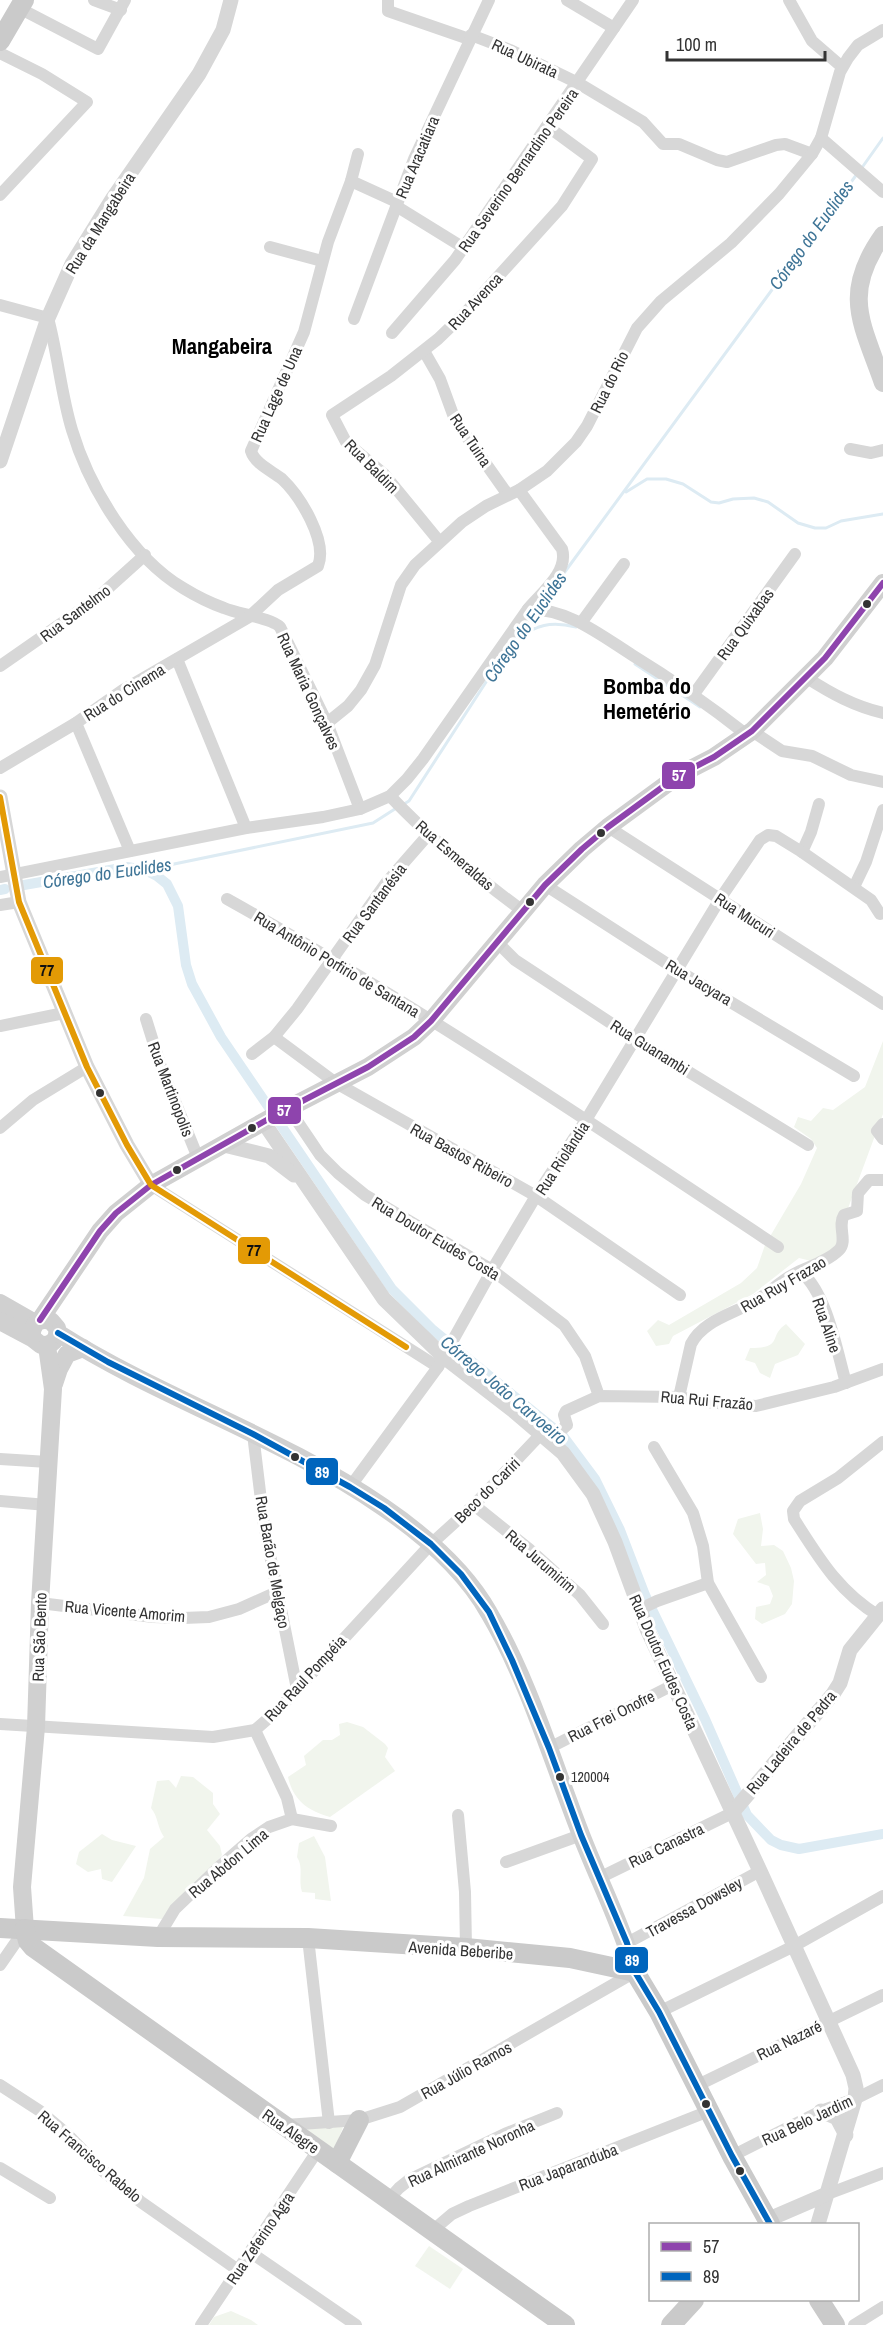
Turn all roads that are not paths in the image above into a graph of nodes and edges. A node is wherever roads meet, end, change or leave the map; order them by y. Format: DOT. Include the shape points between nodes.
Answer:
graph roads {
  1 [pos="94,0"];
  2 [pos="231,0"];
  3 [pos="489,0"];
  4 [pos="567,0"];
  5 [pos="633,0"];
  6 [pos="789,0"];
  7 [pos="21,4"];
  8 [pos="123,5"];
  9 [pos="388,6"];
  10 [pos="614,28"];
  11 [pos="883,30"];
  12 [pos="470,37"];
  13 [pos="0,41"];
  14 [pos="0,53"];
  15 [pos="842,68"];
  16 [pos="578,83"];
  17 [pos="547,126"];
  18 [pos="821,138"];
  19 [pos="358,154"];
  20 [pos="812,154"];
  21 [pos="351,181"];
  22 [pos="883,192"];
  23 [pos="0,195"];
  24 [pos="397,204"];
  25 [pos="883,235"];
  26 [pos="270,247"];
  27 [pos="464,248"];
  28 [pos="322,261"];
  29 [pos="0,305"];
  30 [pos="48,318"];
  31 [pos="354,319"];
  32 [pos="392,333"];
  33 [pos="876,346"];
  34 [pos="424,351"];
  35 [pos="883,383"];
  36 [pos="332,415"];
  37 [pos="850,449"];
  38 [pos="883,450"];
  39 [pos="0,461"];
  40 [pos="514,493"];
  41 [pos="439,542"];
  42 [pos="795,554"];
  43 [pos="145,555"];
  44 [pos="624,564"];
  45 [pos="883,583"];
  46 [pos="532,609"];
  47 [pos="249,617"];
  48 [pos="581,622"];
  49 [pos="177,659"];
  50 [pos="0,666"];
  51 [pos="807,678"];
  52 [pos="694,694"];
  53 [pos="883,713"];
  54 [pos="76,723"];
  55 [pos="327,723"];
  56 [pos="750,733"];
  57 [pos="0,768"];
  58 [pos="883,782"];
  59 [pos="0,797"];
  60 [pos="393,798"];
  61 [pos="819,804"];
  62 [pos="360,809"];
  63 [pos="883,810"];
  64 [pos="608,827"];
  65 [pos="246,828"];
  66 [pos="428,835"];
  67 [pos="130,851"];
  68 [pos="802,852"];
  69 [pos="7,877"];
  70 [pos="545,885"];
  71 [pos="854,887"];
  72 [pos="227,899"];
  73 [pos="720,899"];
  74 [pos="19,902"];
  75 [pos="0,905"];
  76 [pos="523,912"];
  77 [pos="880,914"];
  78 [pos="497,942"];
  79 [pos="332,959"];
  80 [pos="677,970"];
  81 [pos="883,1004"];
  82 [pos="64,1014"];
  83 [pos="146,1019"];
  84 [pos="431,1021"];
  85 [pos="0,1026"];
  86 [pos="274,1037"];
  87 [pos="635,1039"];
  88 [pos="252,1054"];
  89 [pos="87,1067"];
  90 [pos="854,1076"];
  91 [pos="336,1083"];
  92 [pos="276,1115"];
  93 [pos="586,1120"];
  94 [pos="0,1128"];
  95 [pos="224,1145"];
  96 [pos="808,1145"];
  97 [pos="198,1158"];
  98 [pos="883,1180"];
  99 [pos="305,1184"];
  100 [pos="151,1185"];
  101 [pos="536,1196"];
  102 [pos="778,1247"];
  103 [pos="492,1270"];
  104 [pos="801,1272"];
  105 [pos="680,1295"];
  106 [pos="0,1303"];
  107 [pos="0,1321"];
  108 [pos="44,1330"];
  109 [pos="83,1348"];
  110 [pos="444,1357"];
  111 [pos="883,1370"];
  112 [pos="846,1383"];
  113 [pos="53,1389"];
  114 [pos="599,1396"];
  115 [pos="679,1396"];
  116 [pos="253,1434"];
  117 [pos="553,1434"];
  118 [pos="883,1442"];
  119 [pos="654,1447"];
  120 [pos="0,1459"];
  121 [pos="39,1462"];
  122 [pos="350,1487"];
  123 [pos="0,1501"];
  124 [pos="474,1504"];
  125 [pos="46,1505"];
  126 [pos="431,1544"];
  127 [pos="708,1583"];
  128 [pos="277,1592"];
  129 [pos="40,1603"];
  130 [pos="641,1609"];
  131 [pos="881,1612"];
  132 [pos="603,1624"];
  133 [pos="761,1677"];
  134 [pos="673,1685"];
  135 [pos="297,1689"];
  136 [pos="0,1724"];
  137 [pos="36,1727"];
  138 [pos="255,1730"];
  139 [pos="549,1748"];
  140 [pos="734,1810"];
  141 [pos="458,1815"];
  142 [pos="292,1819"];
  143 [pos="331,1826"];
  144 [pos="581,1835"];
  145 [pos="506,1862"];
  146 [pos="760,1871"];
  147 [pos="599,1878"];
  148 [pos="883,1896"];
  149 [pos="0,1928"];
  150 [pos="25,1929"];
  151 [pos="158,1937"];
  152 [pos="308,1938"];
  153 [pos="627,1943"];
  154 [pos="794,1946"];
  155 [pos="466,1948"];
  156 [pos="0,1965"];
  157 [pos="635,1972"];
  158 [pos="883,1995"];
  159 [pos="659,2012"];
  160 [pos="829,2020"];
  161 [pos="0,2085"];
  162 [pos="883,2085"];
  163 [pos="696,2086"];
  164 [pos="855,2099"];
  165 [pos="709,2111"];
  166 [pos="821,2111"];
  167 [pos="557,2113"];
  168 [pos="359,2120"];
  169 [pos="330,2122"];
  170 [pos="282,2125"];
  171 [pos="846,2135"];
  172 [pos="318,2150"];
  173 [pos="732,2156"];
  174 [pos="337,2163"];
  175 [pos="0,2168"];
  176 [pos="883,2173"];
  177 [pos="825,2195"];
  178 [pos="50,2198"];
  179 [pos="389,2199"];
  180 [pos="767,2223"];
  181 [pos="818,2223"];
  182 [pos="432,2231"];
  183 [pos="250,2252"];
  184 [pos="238,2270"];
  185 [pos="693,2301"];
  186 [pos="820,2301"];
  187 [pos="883,2307"];
  188 [pos="201,2325"];
  189 [pos="356,2325"];
  190 [pos="566,2325"];
  191 [pos="671,2325"];
  192 [pos="835,2325"];
  193 [pos="854,2325"];
  1 -- 8 [label="street"];
  2 -- 30 [label="street, Rua da Mangabeira" via="216,44 72,264"];
  3 -- 12 [label="street, Rua Aracatiara"];
  4 -- 10 [label="street"];
  5 -- 10 [label="street, Rua Severino Bernardino Pereira"];
  6 -- 15 [label="street" via="812,41"];
  7 -- 8 [label="street" via="98,49"];
  7 -- 13 [label="main road"];
  9 -- 12 [label="street, Rua Ubirata"];
  10 -- 16 [label="street, Rua Severino Bernardino Pereira"];
  11 -- 15 [label="street, Rua do Rio" via="858,45"];
  12 -- 16 [label="street, Rua Ubirata" via="510,50"];
  12 -- 24 [label="street, Rua Aracatiara"];
  14 -- 23 [label="street" via="87,102"];
  15 -- 18 [label="street, Rua do Rio"];
  16 -- 17 [label="street, Rua Severino Bernardino Pereira"];
  16 -- 20 [label="street, Rua Ubirata" via="643,122 663,144 679,144 727,162 785,144"];
  17 -- 27 [label="street, Rua Severino Bernardino Pereira"];
  17 -- 34 [label="street, Rua Avenca" via="592,159 562,206 466,312"];
  18 -- 20 [label="street, Rua do Rio"];
  18 -- 22 [label="street"];
  19 -- 21 [label="street, Rua Lage de Una"];
  20 -- 40 [label="street, Rua do Rio" via="759,216 647,315 626,346 576,442 547,471"];
  21 -- 24 [label="street"];
  21 -- 28 [label="street, Rua Lage de Una"];
  24 -- 27 [label="street"];
  24 -- 31 [label="street, Rua Aracatiara"];
  25 -- 33 [label="main road" via="868,260 858,301 860,321"];
  26 -- 28 [label="street"];
  27 -- 32 [label="street, Rua Severino Bernardino Pereira"];
  28 -- 47 [label="street, Rua Lage de Una" via="304,332 251,451 295,494 315,529 320,563 278,590"];
  29 -- 30 [label="street"];
  30 -- 39 [label="street, Rua da Mangabeira"];
  30 -- 43 [label="street, Rua Maria Gonçalves" via="78,449 112,516"];
  33 -- 35 [label="main road"];
  34 -- 36 [label="street, Rua Avenca"];
  34 -- 40 [label="street, Rua Tuina" via="441,379 455,420"];
  36 -- 41 [label="street, Rua Baldim" via="346,442 384,474"];
  37 -- 38 [label="street" via="871,453"];
  40 -- 41 [label="street, Rua do Rio" via="462,522"];
  40 -- 46 [label="street, Rua Tuina" via="564,556 561,569"];
  41 -- 55 [label="street, Rua do Rio" via="401,585 375,665 361,690"];
  42 -- 52 [label="street, Rua Quixabas"];
  43 -- 47 [label="street, Rua Maria Gonçalves" via="171,580 193,594"];
  43 -- 50 [label="street, Rua Santelmo" via="95,600"];
  44 -- 48 [label="street"];
  45 -- 51 [label="main road"];
  46 -- 48 [label="street" via="550,610"];
  46 -- 60 [label="street"];
  47 -- 49 [label="street, Rua do Cinema"];
  47 -- 55 [label="street, Rua Maria Gonçalves" via="270,620 280,627"];
  48 -- 52 [label="street"];
  49 -- 54 [label="street, Rua do Cinema"];
  49 -- 65 [label="street"];
  51 -- 53 [label="street" via="857,707"];
  51 -- 56 [label="main road"];
  52 -- 56 [label="street"];
  54 -- 57 [label="street, Rua do Cinema"];
  54 -- 67 [label="street"];
  55 -- 62 [label="street, Rua Maria Gonçalves"];
  56 -- 58 [label="street" via="782,751 812,756 851,775"];
  56 -- 64 [label="main road" via="679,775"];
  59 -- 69 [label="street"];
  60 -- 62 [label="street"];
  60 -- 66 [label="street, Rua Esmeraldas"];
  61 -- 68 [label="street"];
  62 -- 65 [label="street"];
  63 -- 71 [label="street"];
  64 -- 70 [label="main road"];
  64 -- 73 [label="street, Rua Mucuri"];
  65 -- 67 [label="street"];
  66 -- 76 [label="street, Rua Esmeraldas"];
  66 -- 79 [label="street, Rua Santanésia" via="386,884"];
  67 -- 69 [label="street"];
  68 -- 71 [label="street"];
  68 -- 73 [label="street, Rua Riolândia" via="768,835 760,840"];
  69 -- 74 [label="street"];
  70 -- 76 [label="main road"];
  70 -- 80 [label="street, Rua Jacyara"];
  71 -- 77 [label="street" via="871,900"];
  72 -- 79 [label="street, Rua Antônio Porfirio de Santana"];
  73 -- 80 [label="street, Rua Riolândia"];
  73 -- 81 [label="street, Rua Mucuri"];
  74 -- 75 [label="street"];
  74 -- 82 [label="street"];
  76 -- 78 [label="main road"];
  78 -- 84 [label="main road"];
  78 -- 87 [label="street, Rua Guanambi" via="515,960"];
  79 -- 84 [label="street, Rua Antônio Porfirio de Santana"];
  79 -- 86 [label="street, Rua Santanésia"];
  80 -- 87 [label="street, Rua Riolândia"];
  80 -- 90 [label="street, Rua Jacyara"];
  82 -- 85 [label="street"];
  82 -- 89 [label="street"];
  83 -- 97 [label="street, Rua Martinopolis" via="160,1067"];
  84 -- 91 [label="main road" via="414,1037"];
  84 -- 93 [label="street, Rua Antônio Porfirio de Santana"];
  86 -- 88 [label="street, Rua Santanésia"];
  86 -- 91 [label="street, Rua Bastos Ribeiro"];
  87 -- 93 [label="street, Rua Riolândia"];
  87 -- 96 [label="street, Rua Guanambi"];
  89 -- 94 [label="street" via="33,1100"];
  89 -- 100 [label="street"];
  91 -- 92 [label="main road"];
  91 -- 101 [label="street, Rua Bastos Ribeiro"];
  92 -- 95 [label="main road"];
  92 -- 99 [label="street, Rua Doutor Eudes Costa"];
  92 -- 103 [label="street, Rua Doutor Eudes Costa" via="365,1195"];
  93 -- 101 [label="street, Rua Riolândia"];
  93 -- 102 [label="street, Rua Antônio Porfirio de Santana"];
  95 -- 97 [label="main road"];
  95 -- 99 [label="street" via="269,1156"];
  97 -- 100 [label="main road"];
  98 -- 104 [label="street, Rua Ruy Frazao" via="869,1180 858,1193 856,1211 841,1219 843,1236 839,1250"];
  99 -- 110 [label="street, Rua Doutor Eudes Costa" via="384,1299"];
  100 -- 108 [label="main road" via="116,1213 82,1255"];
  100 -- 110 [label="street"];
  101 -- 103 [label="street, Rua Riolândia"];
  101 -- 105 [label="street, Rua Bastos Ribeiro"];
  103 -- 110 [label="street, Rua Riolândia"];
  103 -- 114 [label="street, Rua Doutor Eudes Costa" via="564,1325 585,1356"];
  104 -- 112 [label="street, Rua Aline" via="816,1291 826,1315"];
  104 -- 115 [label="street, Rua Ruy Frazao" via="694,1337"];
  106 -- 108 [label="main road"];
  107 -- 108 [label="main road"];
  108 -- 109 [label="main road"];
  108 -- 113 [label="main road, Rua São Bento"];
  109 -- 113 [label="main road" via="67,1354"];
  109 -- 116 [label="main road"];
  110 -- 117 [label="street, Rua Doutor Eudes Costa" via="515,1412"];
  110 -- 122 [label="street, Rua Riolândia"];
  111 -- 112 [label="street, Rua Rui Frazão"];
  112 -- 115 [label="street, Rua Rui Frazão" via="756,1406"];
  113 -- 121 [label="main road, Rua São Bento"];
  114 -- 115 [label="street, Rua Rui Frazão"];
  114 -- 117 [label="street, Beco do Cariri" via="566,1411 567,1423"];
  116 -- 122 [label="main road"];
  116 -- 128 [label="street, Rua Barão de Melgaço"];
  117 -- 124 [label="street, Beco do Cariri"];
  117 -- 130 [label="street, Rua Doutor Eudes Costa" via="593,1494"];
  118 -- 131 [label="street" via="794,1507 794,1519 824,1565 853,1599"];
  119 -- 127 [label="street" via="693,1513"];
  120 -- 121 [label="street"];
  121 -- 125 [label="main road, Rua São Bento"];
  122 -- 126 [label="main road"];
  123 -- 125 [label="street"];
  124 -- 126 [label="street, Beco do Cariri"];
  124 -- 132 [label="street, Rua Jurumirim" via="580,1595"];
  125 -- 129 [label="main road, Rua São Bento"];
  126 -- 135 [label="street, Rua Raul Pompéia"];
  126 -- 139 [label="main road" via="461,1574 489,1612"];
  127 -- 130 [label="street"];
  127 -- 133 [label="street"];
  128 -- 129 [label="street, Rua Vicente Amorim" via="210,1617 153,1617"];
  128 -- 135 [label="street, Rua Barão de Melgaço"];
  129 -- 137 [label="main road, Rua São Bento"];
  130 -- 134 [label="street, Rua Doutor Eudes Costa"];
  131 -- 140 [label="street, Rua Ladeira de Pedra" via="850,1650 833,1695"];
  134 -- 139 [label="street, Rua Frei Onofre"];
  134 -- 140 [label="street, Rua Doutor Eudes Costa"];
  135 -- 138 [label="street, Rua Raul Pompéia"];
  136 -- 137 [label="street, Rua Raul Pompéia"];
  137 -- 138 [label="street, Rua Raul Pompéia" via="213,1737"];
  137 -- 150 [label="main road, Rua São Bento" via="22,1887"];
  138 -- 142 [label="street"];
  139 -- 144 [label="main road"];
  140 -- 146 [label="street, Rua Doutor Eudes Costa"];
  140 -- 147 [label="street, Rua Canastra"];
  141 -- 155 [label="street"];
  142 -- 143 [label="street"];
  142 -- 151 [label="street, Rua Abdon Lima" via="269,1827 220,1866 176,1909"];
  144 -- 145 [label="street"];
  144 -- 147 [label="main road"];
  146 -- 153 [label="street, Travessa Dowsley"];
  146 -- 154 [label="street, Rua Doutor Eudes Costa"];
  147 -- 153 [label="main road"];
  148 -- 154 [label="street"];
  149 -- 150 [label="main road, Avenida Beberibe"];
  150 -- 151 [label="main road, Avenida Beberibe"];
  150 -- 156 [label="street"];
  150 -- 170 [label="main road, Rua Alegre" via="33,1947"];
  151 -- 152 [label="main road, Avenida Beberibe"];
  152 -- 155 [label="main road, Avenida Beberibe"];
  152 -- 169 [label="street"];
  153 -- 157 [label="main road"];
  154 -- 159 [label="street"];
  154 -- 160 [label="street, Rua Doutor Eudes Costa"];
  155 -- 157 [label="main road, Avenida Beberibe" via="570,1958"];
  157 -- 159 [label="main road"];
  157 -- 168 [label="street, Rua Júlio Ramos" via="400,2107"];
  158 -- 160 [label="street, Rua Nazaré"];
  159 -- 163 [label="main road"];
  160 -- 163 [label="street, Rua Nazaré"];
  160 -- 164 [label="street, Rua Doutor Eudes Costa" via="853,2075"];
  161 -- 184 [label="street, Rua Francisco Rabelo" via="40,2111 141,2202"];
  162 -- 164 [label="street, Rua Belo Jardim"];
  163 -- 165 [label="main road"];
  164 -- 166 [label="street, Rua Belo Jardim"];
  164 -- 171 [label="street, Rua Doutor Eudes Costa"];
  165 -- 173 [label="main road"];
  165 -- 182 [label="street, Rua Japaranduba" via="469,2205"];
  166 -- 171 [label="street" via="837,2118"];
  166 -- 173 [label="street, Rua Belo Jardim"];
  167 -- 179 [label="street, Rua Almirante Noronha" via="409,2180"];
  168 -- 169 [label="street, Rua Júlio Ramos"];
  168 -- 174 [label="main road"];
  169 -- 170 [label="street, Rua Júlio Ramos"];
  170 -- 172 [label="main road, Rua Alegre"];
  171 -- 177 [label="street, Rua Doutor Eudes Costa"];
  172 -- 174 [label="main road, Rua Alegre"];
  172 -- 183 [label="street, Rua Zeferino Agra"];
  173 -- 180 [label="main road"];
  174 -- 179 [label="main road, Rua Alegre"];
  175 -- 178 [label="street"];
  176 -- 177 [label="street"];
  177 -- 180 [label="street"];
  177 -- 181 [label="street, Rua Doutor Eudes Costa"];
  179 -- 182 [label="main road, Rua Alegre"];
  182 -- 190 [label="main road, Rua Alegre"];
  183 -- 184 [label="street, Rua Zeferino Agra"];
  183 -- 189 [label="street"];
  184 -- 188 [label="street, Rua Zeferino Agra"];
  185 -- 191 [label="main road"];
  186 -- 192 [label="main road"];
  187 -- 193 [label="street"];
}
